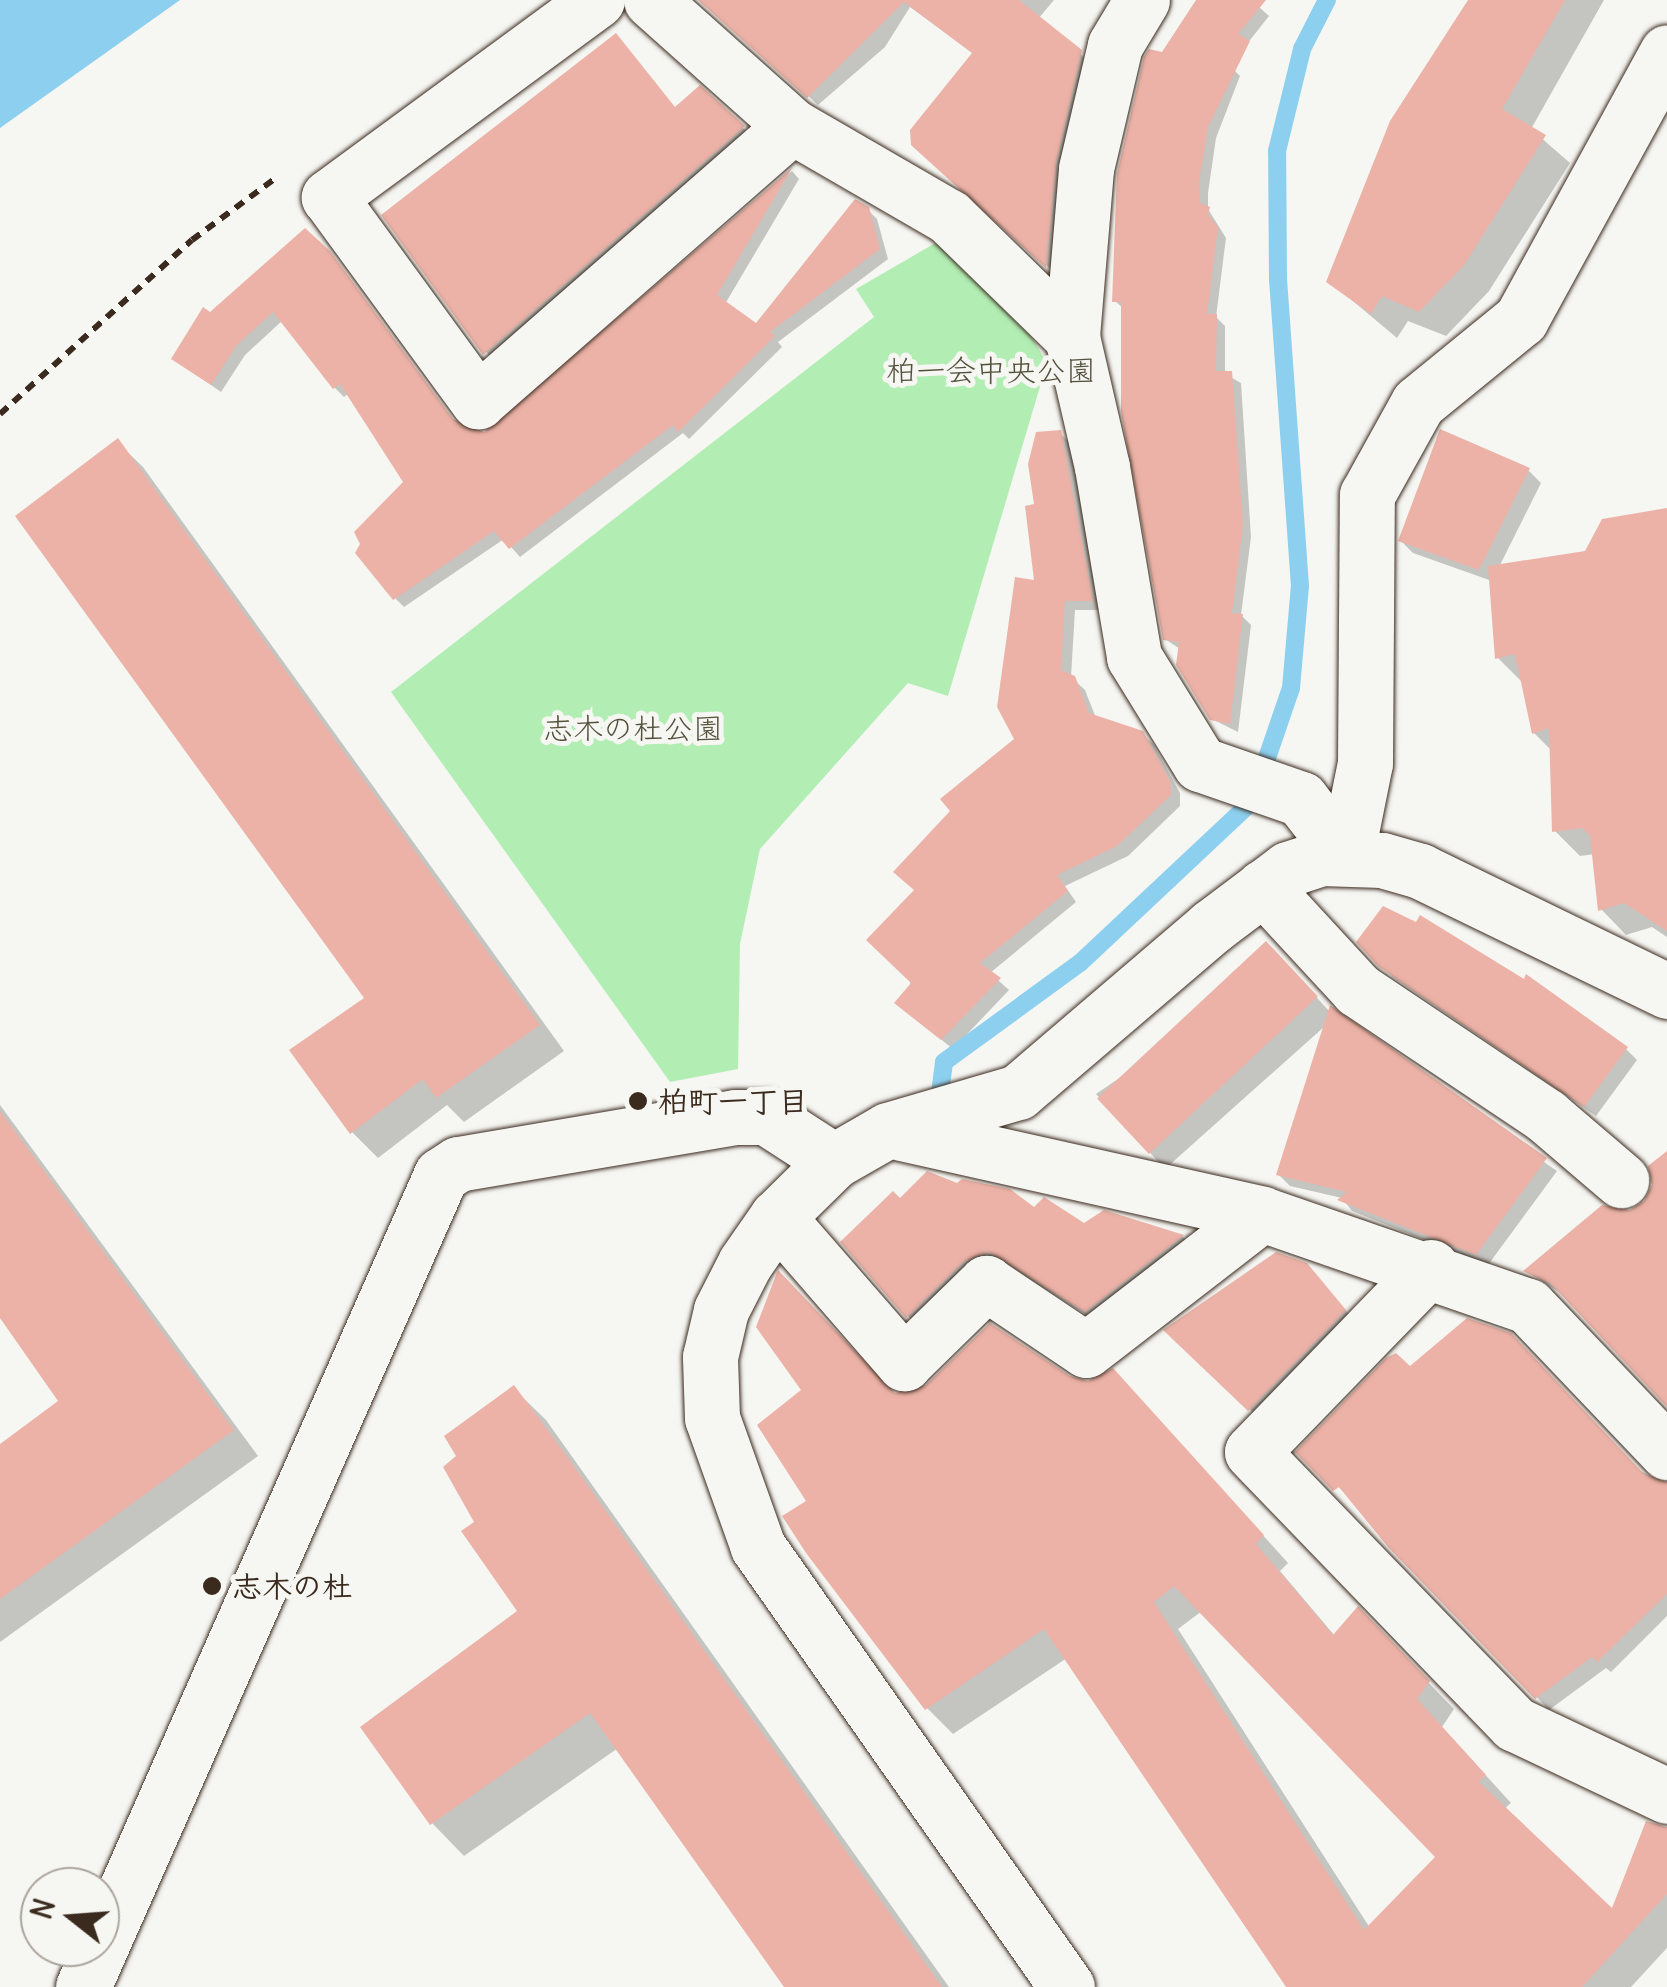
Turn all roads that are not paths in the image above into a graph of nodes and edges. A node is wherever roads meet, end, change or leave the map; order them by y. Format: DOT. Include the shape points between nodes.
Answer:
graph roads {
  1 [pos="596,0"];
  2 [pos="651,0"];
  3 [pos="1142,0"];
  4 [pos="1667,52"];
  5 [pos="792,126"];
  6 [pos="1072,337"];
  7 [pos="1346,857"];
  8 [pos="1263,887"];
  9 [pos="1667,991"];
  10 [pos="888,1130"];
  11 [pos="834,1161"];
  12 [pos="1621,1180"];
  13 [pos="1262,1214"];
  14 [pos="777,1217"];
  15 [pos="1430,1267"];
  16 [pos="1667,1452"];
  17 [pos="1667,1796"];
  18 [pos="83,1987"];
  19 [pos="1067,1987"];
  1 -- 5 [label="street" via="330,198 478,401"];
  2 -- 5 [label="street"];
  3 -- 6 [label="street" via="1115,44 1086,169"];
  4 -- 7 [label="street" via="1521,320 1418,403 1367,495 1365,763"];
  5 -- 6 [label="street" via="949,217"];
  6 -- 7 [label="street" via="1134,657 1200,764 1301,799"];
  7 -- 8 [label="street" via="1288,869"];
  7 -- 9 [label="street" via="1382,860 1469,890"];
  8 -- 10 [label="street" via="1018,1092"];
  8 -- 12 [label="street" via="1358,990 1546,1116"];
  10 -- 11 [label="street"];
  10 -- 13 [label="street"];
  11 -- 14 [label="street"];
  11 -- 18 [label="street" via="766,1117 736,1116 458,1164 441,1175"];
  13 -- 14 [label="street" via="1086,1350 986,1283 904,1364"];
  13 -- 15 [label="street"];
  14 -- 19 [label="street" via="721,1310 710,1356 712,1418 732,1485 758,1547"];
  15 -- 16 [label="street" via="1528,1306"];
  15 -- 17 [label="street" via="1252,1452 1515,1724"];
}
